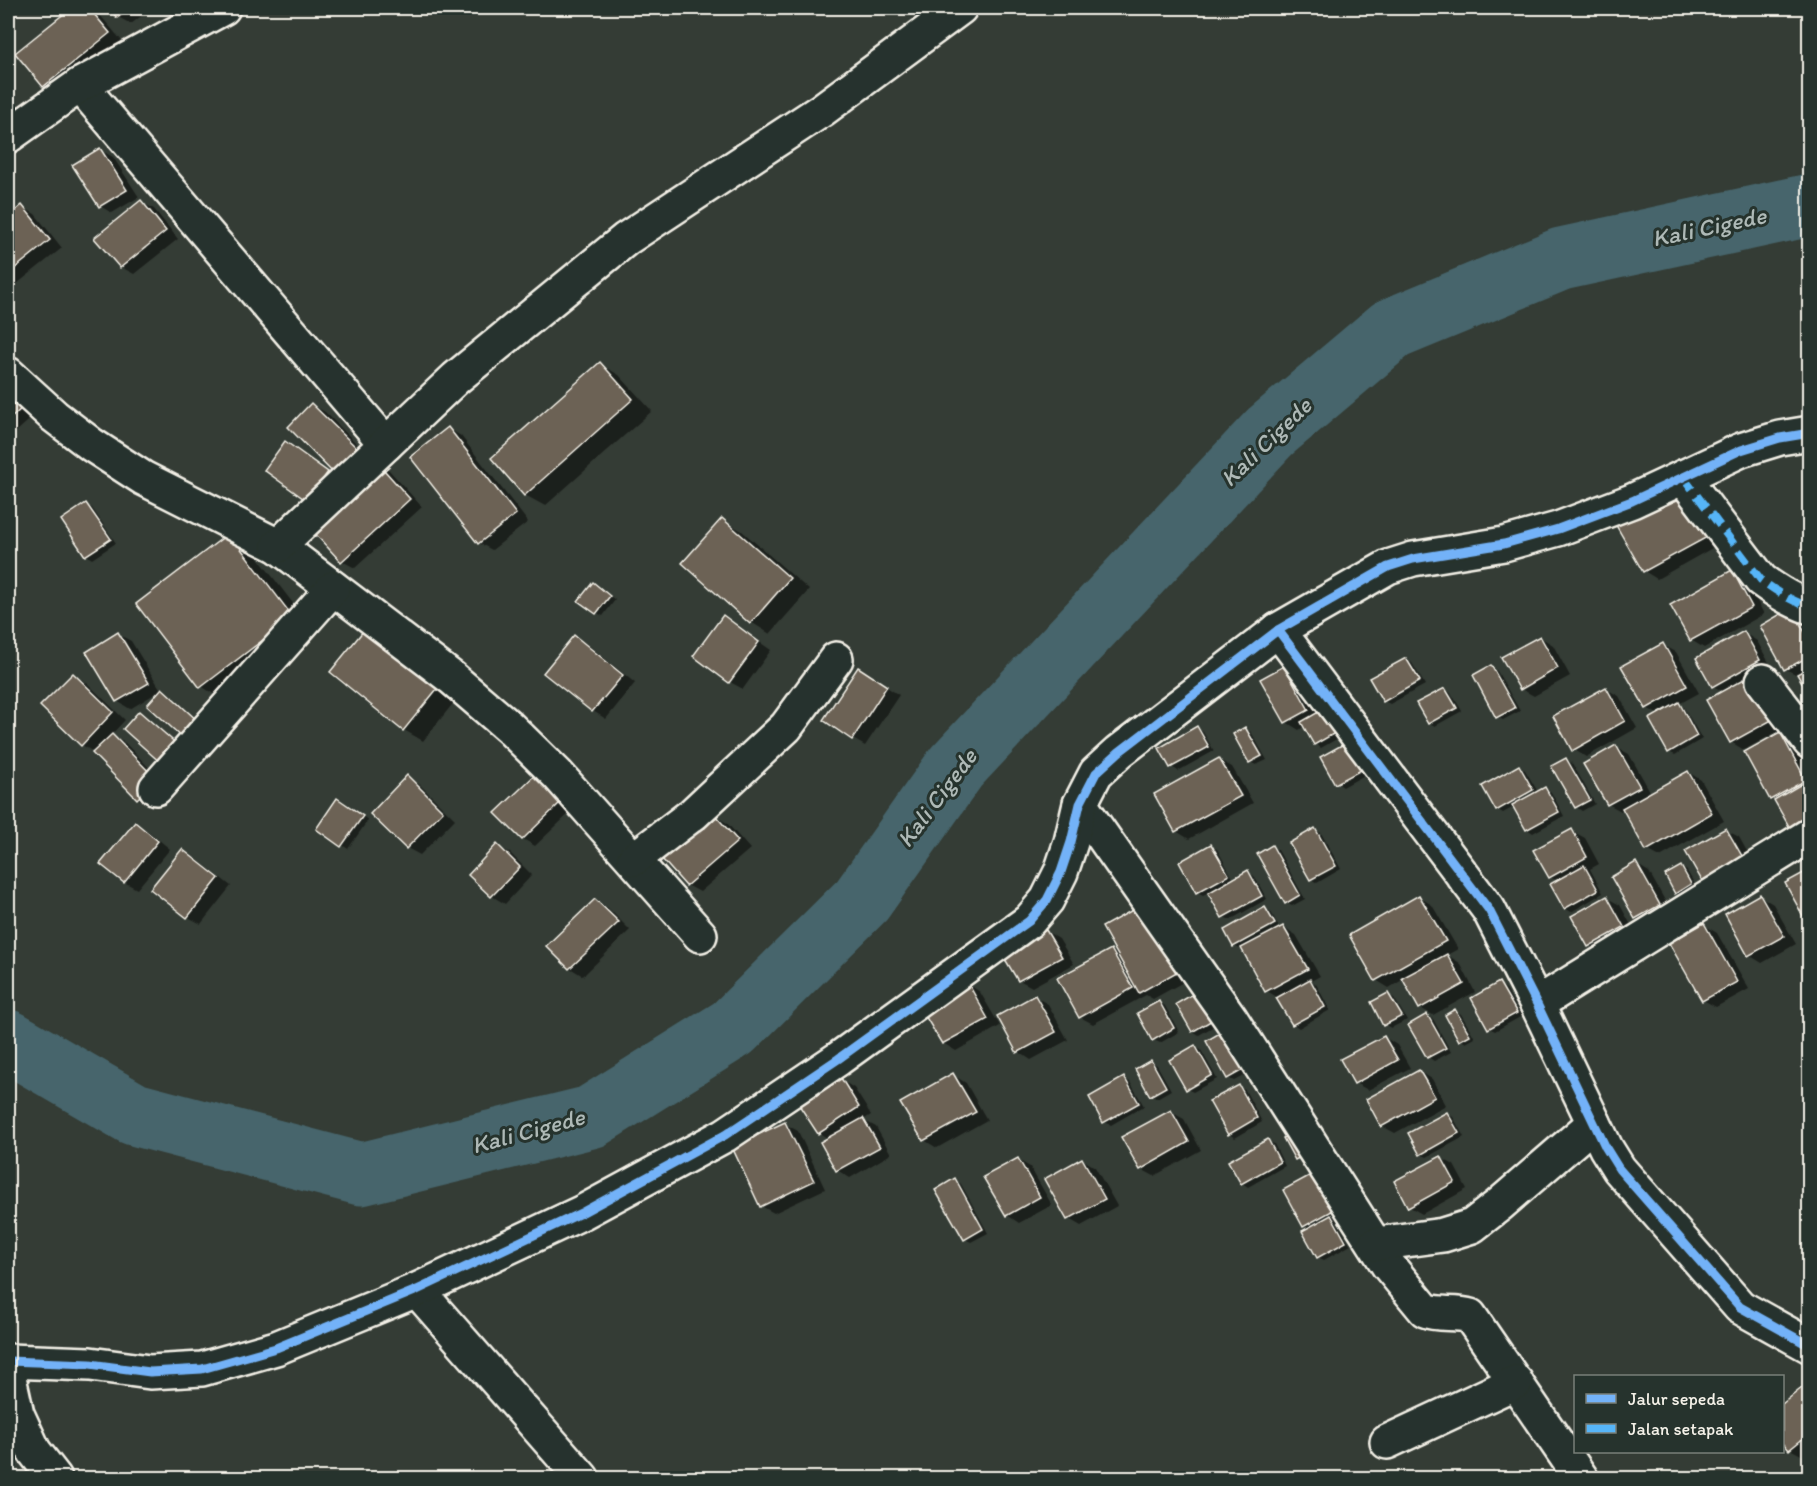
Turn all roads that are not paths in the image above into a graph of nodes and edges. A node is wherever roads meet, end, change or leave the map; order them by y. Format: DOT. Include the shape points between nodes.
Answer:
graph roads {
  1 [pos="223,8"];
  2 [pos="960,8"];
  3 [pos="80,85"];
  4 [pos="8,136"];
  5 [pos="8,374"];
  6 [pos="1809,433"];
  7 [pos="386,444"];
  8 [pos="1683,477"];
  9 [pos="278,546"];
  10 [pos="333,588"];
  11 [pos="1809,607"];
  12 [pos="1278,630"];
  13 [pos="836,658"];
  14 [pos="1763,681"];
  15 [pos="1809,742"];
  16 [pos="156,788"];
  17 [pos="1080,804"];
  18 [pos="1809,835"];
  19 [pos="634,859"];
  20 [pos="700,935"];
  21 [pos="1538,1004"];
  22 [pos="1594,1123"];
  23 [pos="1376,1244"];
  24 [pos="417,1290"];
  25 [pos="1809,1346"];
  26 [pos="8,1361"];
  27 [pos="8,1373"];
  28 [pos="1516,1382"];
  29 [pos="1387,1442"];
  30 [pos="56,1479"];
  31 [pos="582,1479"];
  32 [pos="1581,1479"];
  1 -- 3 [label="street"];
  2 -- 7 [label="street" via="822,110 626,240 456,378"];
  3 -- 4 [label="street"];
  3 -- 7 [label="street"];
  5 -- 9 [label="street" via="54,416 143,478"];
  6 -- 8 [label="street" via="1741,450"];
  7 -- 9 [label="street"];
  8 -- 11 [label="street" via="1761,580 1776,592"];
  8 -- 12 [label="street" via="1558,529 1388,567"];
  9 -- 10 [label="street"];
  10 -- 16 [label="street"];
  10 -- 19 [label="street" via="452,678 509,727"];
  12 -- 17 [label="street" via="1119,752 1096,773"];
  12 -- 21 [label="street" via="1489,910"];
  13 -- 19 [label="street" via="786,727 693,814"];
  14 -- 15 [label="street"];
  17 -- 23 [label="street" via="1231,1019"];
  17 -- 24 [label="street" via="1061,872 1047,900 1029,921 725,1135 583,1212"];
  18 -- 21 [label="street"];
  19 -- 20 [label="street"];
  21 -- 22 [label="street"];
  22 -- 23 [label="street" via="1472,1226 1443,1235"];
  22 -- 25 [label="street" via="1619,1169 1724,1292 1740,1307"];
  23 -- 28 [label="street" via="1425,1310 1470,1316"];
  24 -- 26 [label="street" via="276,1348 202,1369 150,1372 90,1364"];
  24 -- 31 [label="street"];
  27 -- 30 [label="street" via="17,1414 34,1451"];
  28 -- 29 [label="street"];
  28 -- 32 [label="street"];
}
